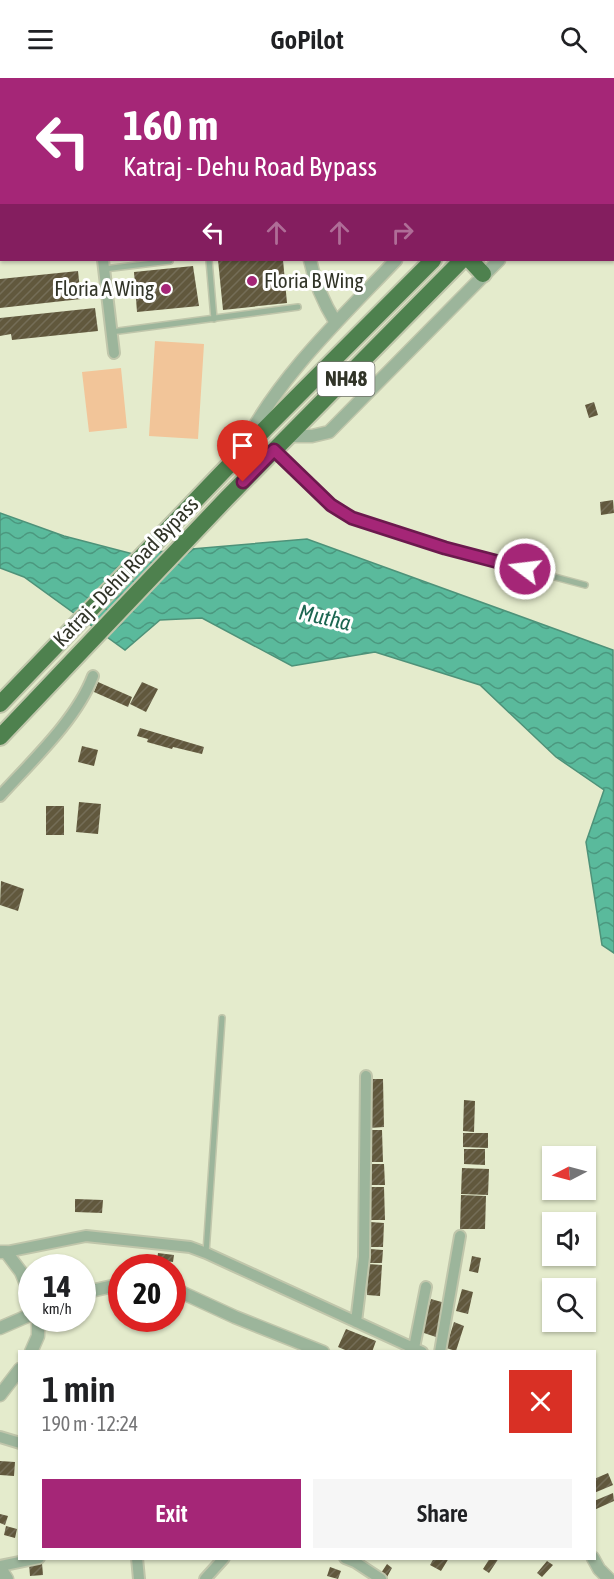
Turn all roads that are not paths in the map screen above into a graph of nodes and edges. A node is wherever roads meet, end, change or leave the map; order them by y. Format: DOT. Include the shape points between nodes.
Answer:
graph roads {
  1 [pos="170,261"];
  2 [pos="209,261"];
  3 [pos="310,261"];
  4 [pos="395,261"];
  5 [pos="433,261"];
  6 [pos="461,261"];
  7 [pos="471,261"];
  8 [pos="498,261"];
  9 [pos="103,265"];
  10 [pos="483,274"];
  11 [pos="298,307"];
  12 [pos="214,319"];
  13 [pos="336,323"];
  14 [pos="111,332"];
  15 [pos="114,353"];
  16 [pos="289,436"];
  17 [pos="274,450"];
  18 [pos="239,455"];
  19 [pos="585,585"];
  20 [pos="93,676"];
  21 [pos="0,704"];
  22 [pos="0,737"];
  23 [pos="0,795"];
  24 [pos="222,1018"];
  25 [pos="366,1076"];
  26 [pos="460,1236"];
  27 [pos="3,1252"];
  28 [pos="207,1253"];
  29 [pos="18,1269"];
  30 [pos="426,1287"];
  31 [pos="186,1294"];
  32 [pos="18,1320"];
  33 [pos="356,1322"];
  34 [pos="0,1328"];
  35 [pos="38,1332"];
  36 [pos="32,1350"];
  37 [pos="317,1350"];
  38 [pos="418,1350"];
  39 [pos="440,1350"];
  40 [pos="18,1372"];
  41 [pos="0,1395"];
  42 [pos="0,1437"];
  43 [pos="18,1442"];
  44 [pos="30,1560"];
  45 [pos="137,1560"];
  46 [pos="222,1560"];
  47 [pos="350,1560"];
  48 [pos="0,1567"];
  49 [pos="599,1569"];
  50 [pos="7,1579"];
  51 [pos="138,1579"];
  52 [pos="205,1579"];
  53 [pos="381,1579"];
  54 [pos="609,1579"];
  1 -- 9 [label="lane"];
  2 -- 12 [label="lane"];
  3 -- 13 [label="street" via="322,301"];
  4 -- 13 [label="street"];
  5 -- 18 [label="highway, Katraj - Dehu Road Bypass / NH48"];
  6 -- 16 [label="highway, Katraj - Dehu Road Bypass / NH48"];
  7 -- 10 [label="highway"];
  8 -- 10 [label="street"];
  9 -- 14 [label="street"];
  10 -- 16 [label="street" via="329,432"];
  11 -- 12 [label="lane"];
  12 -- 14 [label="lane"];
  13 -- 18 [label="street" via="268,402"];
  14 -- 15 [label="street"];
  16 -- 17 [label="highway, Katraj - Dehu Road Bypass / NH48"];
  17 -- 19 [label="lane" via="331,505 352,518 445,548"];
  17 -- 22 [label="highway, Katraj - Dehu Road Bypass / NH48"];
  18 -- 21 [label="highway, Katraj - Dehu Road Bypass / NH48"];
  20 -- 23 [label="street" via="58,733"];
  24 -- 28 [label="lane"];
  25 -- 33 [label="street" via="364,1257"];
  26 -- 39 [label="street"];
  27 -- 28 [label="street" via="86,1236 190,1247"];
  27 -- 29 [label="street"];
  28 -- 33 [label="street"];
  30 -- 38 [label="street"];
  31 -- 37 [label="street"];
  32 -- 34 [label="street"];
  33 -- 38 [label="street"];
  35 -- 36 [label="street"];
  40 -- 41 [label="street"];
  42 -- 43 [label="street"];
  44 -- 48 [label="street"];
  45 -- 51 [label="street"];
  46 -- 52 [label="street"];
  47 -- 53 [label="street"];
  48 -- 50 [label="street"];
  49 -- 54 [label="street"];
}
